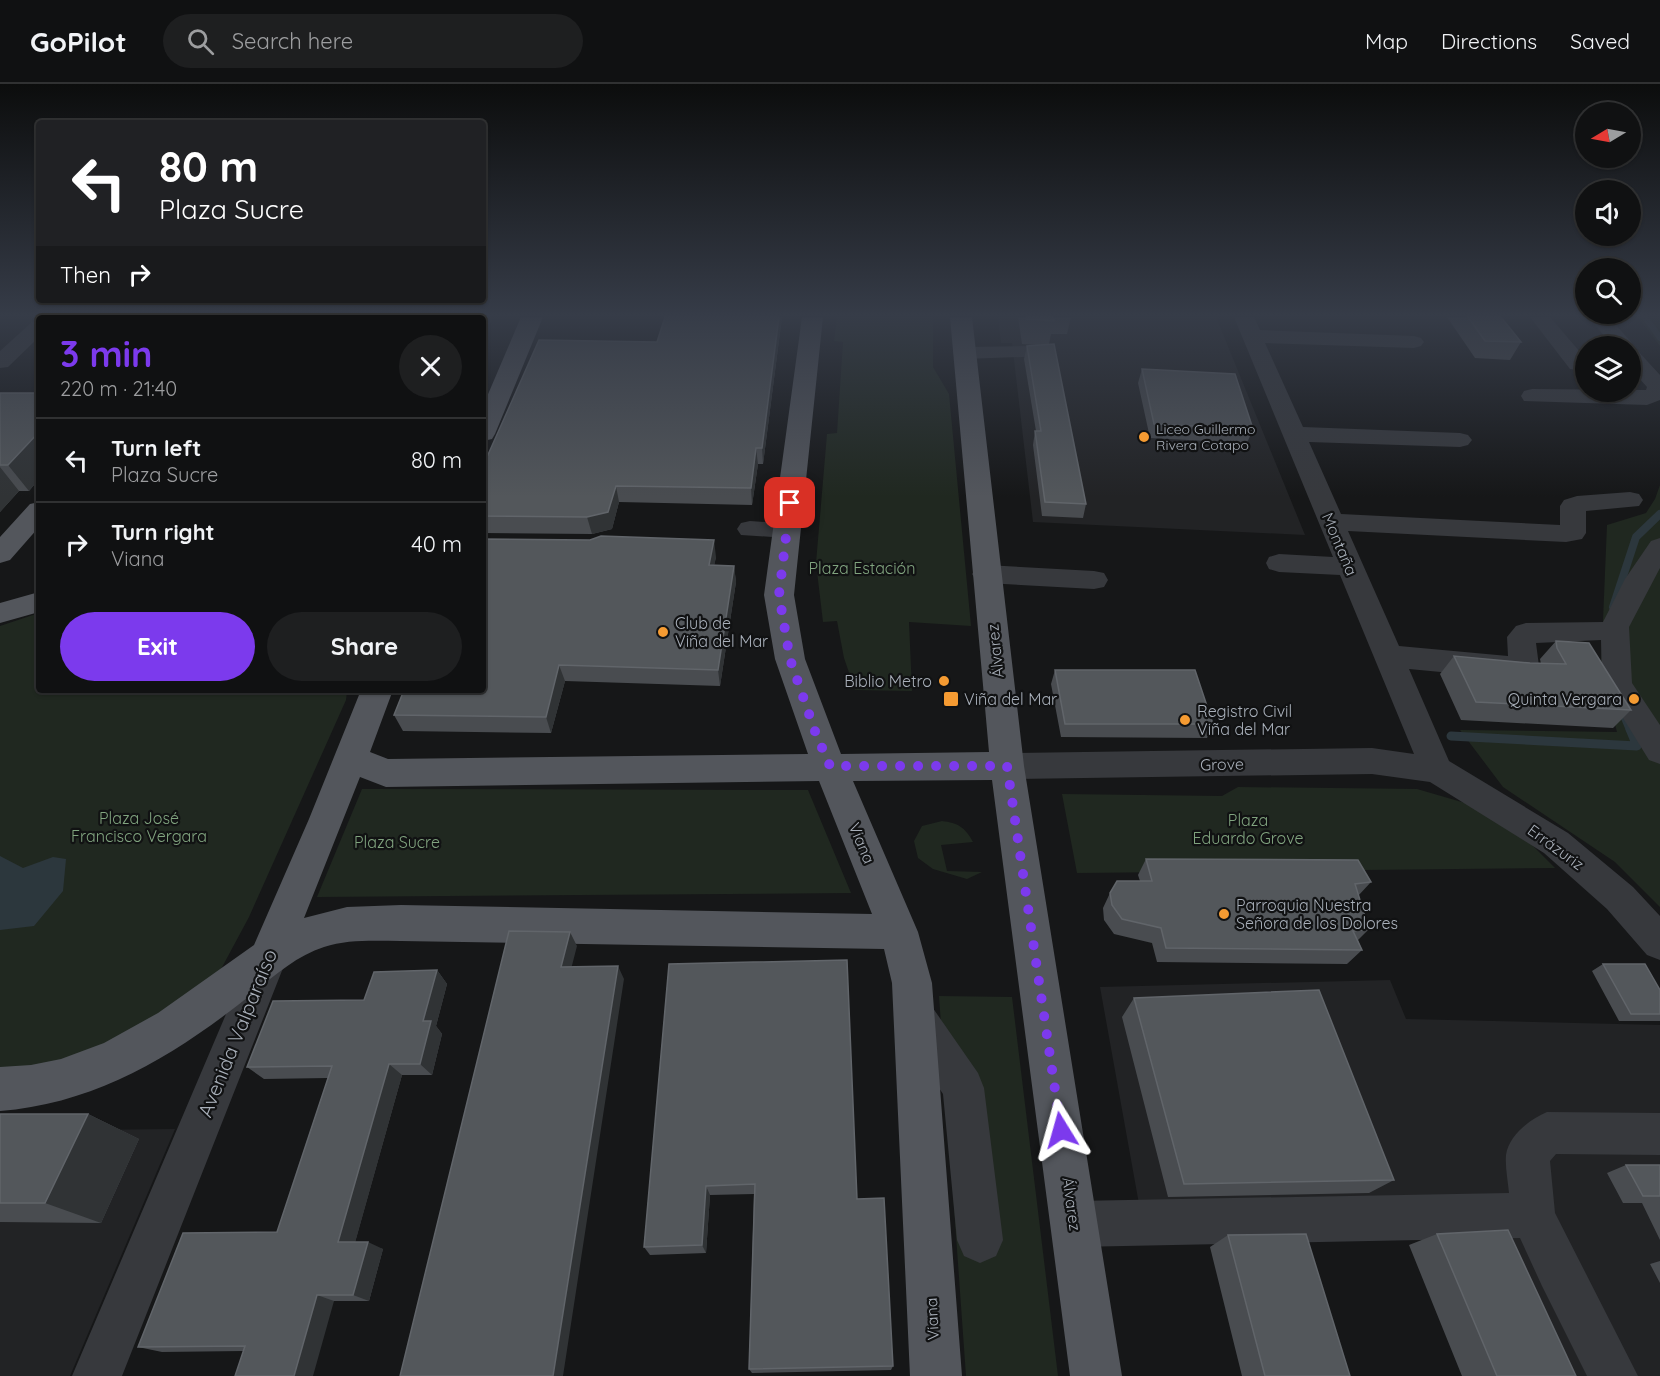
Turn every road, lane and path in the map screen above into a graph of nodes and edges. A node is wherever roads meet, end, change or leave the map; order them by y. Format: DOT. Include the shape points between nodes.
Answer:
graph roads {
  1 [pos="507,377"];
  2 [pos="805,377"];
  3 [pos="966,377"];
  4 [pos="1268,377"];
  5 [pos="1650,377"];
  6 [pos="1532,396"];
  7 [pos="1575,397"];
  8 [pos="1641,398"];
  9 [pos="486,427"];
  10 [pos="1292,434"];
  11 [pos="1460,440"];
  12 [pos="1630,500"];
  13 [pos="36,513"];
  14 [pos="1330,522"];
  15 [pos="750,529"];
  16 [pos="787,530"];
  17 [pos="1660,547"];
  18 [pos="0,554"];
  19 [pos="1279,563"];
  20 [pos="1350,567"];
  21 [pos="986,574"];
  22 [pos="1094,580"];
  23 [pos="36,603"];
  24 [pos="0,613"];
  25 [pos="1598,631"];
  26 [pos="1388,656"];
  27 [pos="376,693"];
  28 [pos="1660,751"];
  29 [pos="351,759"];
  30 [pos="830,766"];
  31 [pos="1007,766"];
  32 [pos="1437,770"];
  33 [pos="899,932"];
  34 [pos="1660,943"];
  35 [pos="268,958"];
  36 [pos="914,1015"];
  37 [pos="0,1089"];
  38 [pos="1660,1134"];
  39 [pos="1533,1215"];
  40 [pos="1075,1224"];
  41 [pos="980,1240"];
  42 [pos="97,1376"];
  43 [pos="936,1376"];
  44 [pos="1096,1376"];
  45 [pos="1613,1376"];
  1 -- 9 [label="main road"];
  2 -- 16 [label="main road, Viana"];
  3 -- 21 [label="main road, Álvarez"];
  4 -- 10 [label="street, Montaña"];
  5 -- 8 [label="street" via="1658,386 1656,394"];
  6 -- 7 [label="street"];
  10 -- 11 [label="street"];
  10 -- 14 [label="street, Montaña"];
  12 -- 14 [label="street" via="1573,506 1573,533 1566,534"];
  13 -- 18 [label="main road"];
  14 -- 20 [label="street, Montaña"];
  15 -- 16 [label="street"];
  16 -- 30 [label="main road, Viana" via="779,595 790,659"];
  17 -- 28 [label="street" via="1615,627 1617,684"];
  19 -- 20 [label="street"];
  20 -- 26 [label="street, Montaña"];
  21 -- 22 [label="street"];
  21 -- 31 [label="main road, Álvarez"];
  23 -- 24 [label="main road"];
  25 -- 26 [label="street" via="1526,633 1521,637 1524,666 1515,668"];
  26 -- 32 [label="street, Montaña"];
  27 -- 29 [label="main road, Avenida Valparaíso"];
  29 -- 30 [label="main road" via="386,773"];
  29 -- 35 [label="main road, Avenida Valparaíso"];
  30 -- 31 [label="main road"];
  30 -- 33 [label="main road, Viana"];
  31 -- 32 [label="street, Grove" via="1372,761"];
  31 -- 40 [label="main road, Álvarez"];
  32 -- 34 [label="street, Errázuriz" via="1556,843 1620,898"];
  33 -- 35 [label="main road" via="401,922 314,932"];
  33 -- 36 [label="main road, Viana" via="912,983"];
  35 -- 37 [label="main road" via="187,1019 124,1057 74,1078"];
  35 -- 42 [label="street, Avenida Valparaíso"];
  36 -- 41 [label="street" via="963,1088"];
  36 -- 43 [label="main road, Viana"];
  38 -- 39 [label="street" via="1547,1133 1528,1154"];
  39 -- 40 [label="street"];
  39 -- 45 [label="street"];
  40 -- 44 [label="main road, Álvarez"];
}
